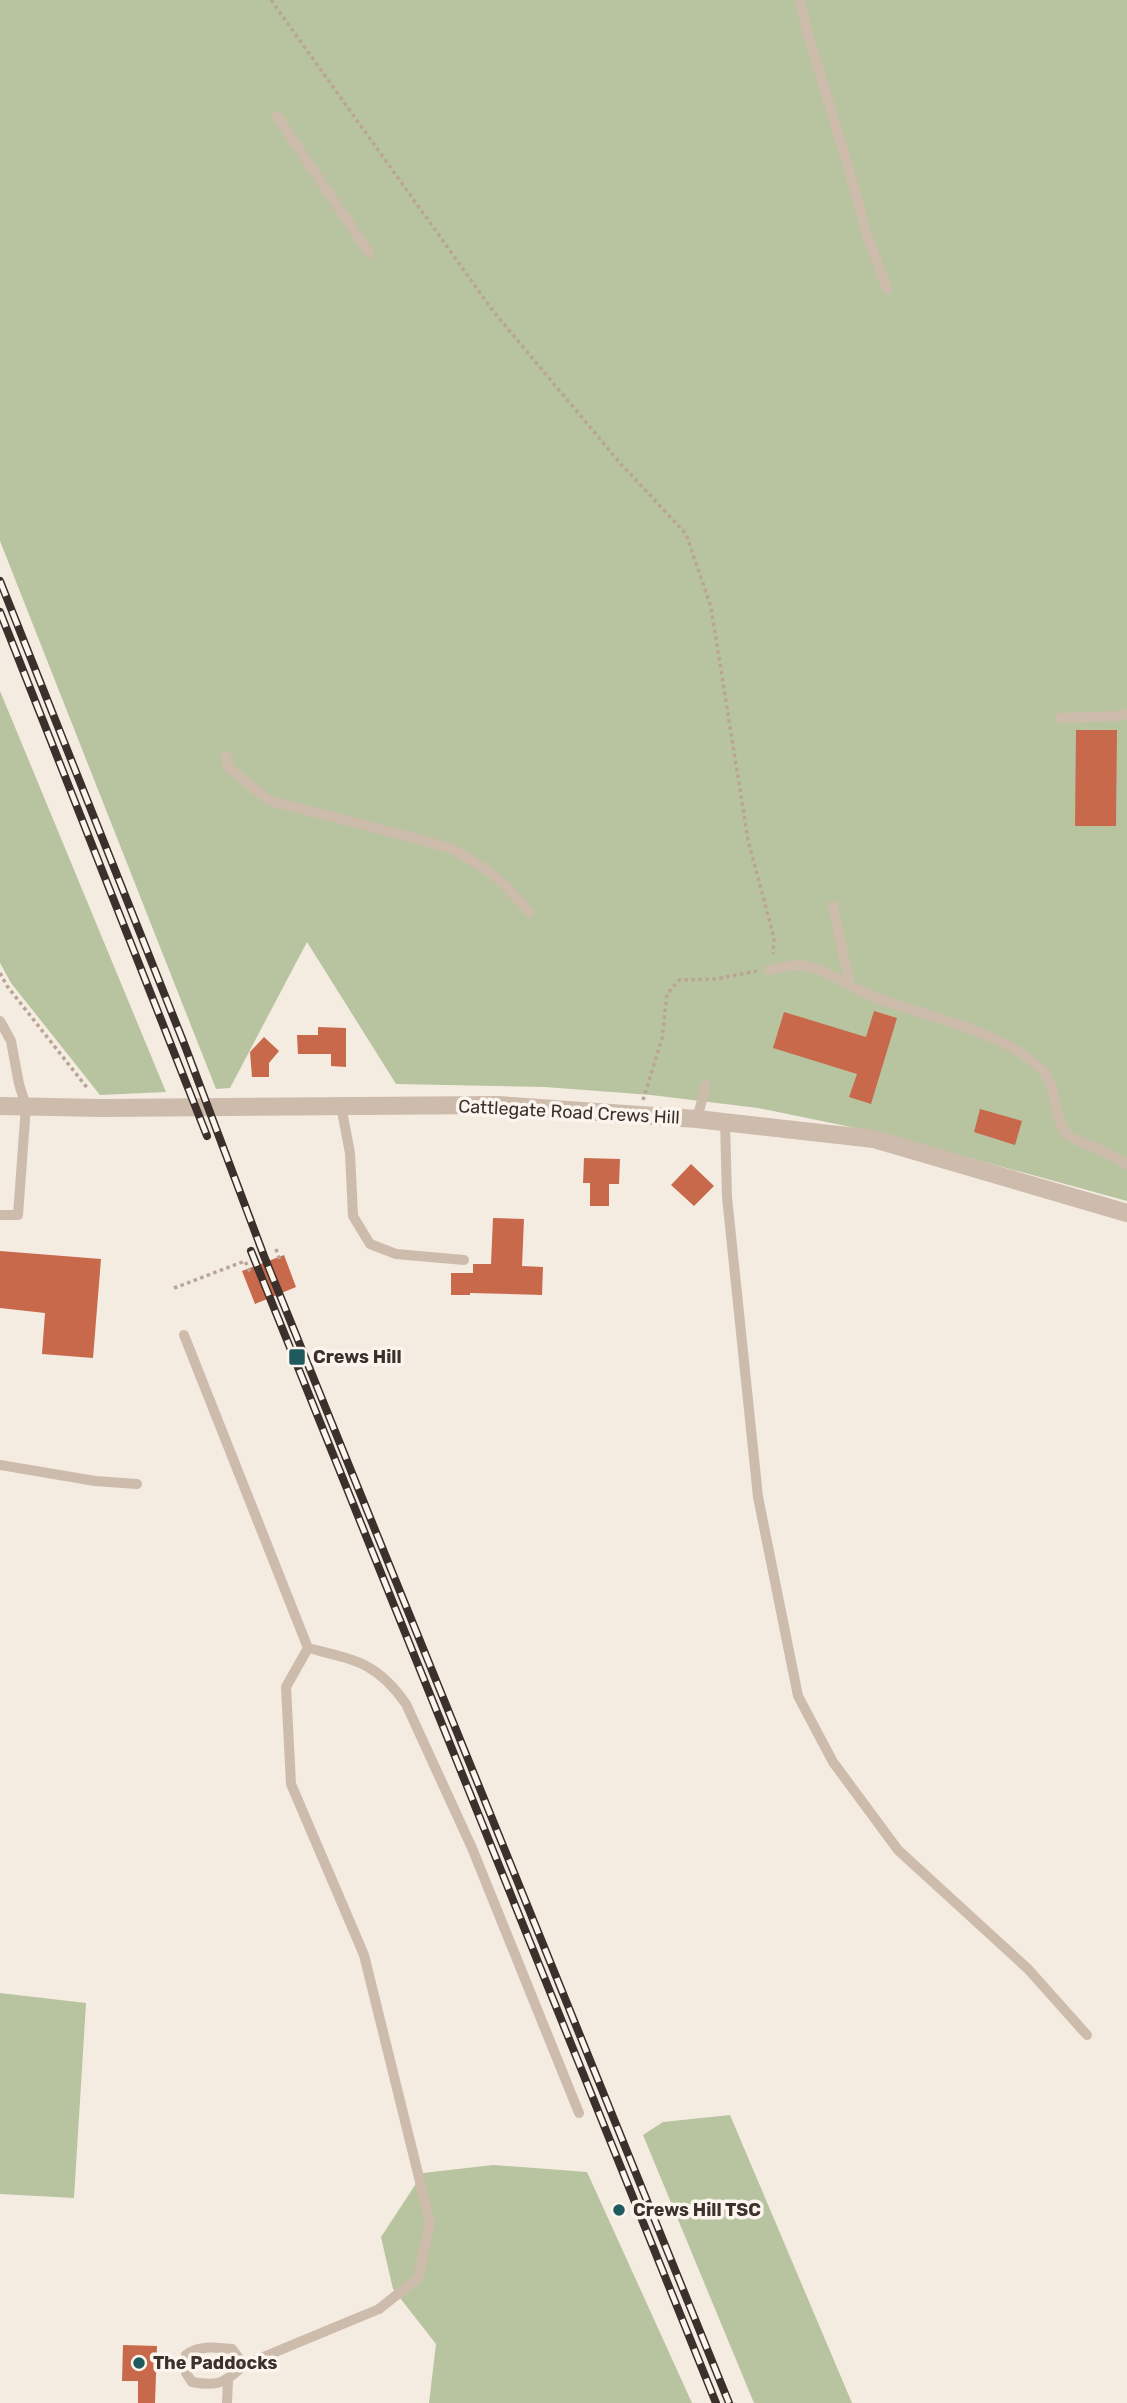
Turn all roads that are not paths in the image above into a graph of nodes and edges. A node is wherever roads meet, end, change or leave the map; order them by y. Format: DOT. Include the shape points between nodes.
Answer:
graph roads {
  1 [pos="800,0"];
  2 [pos="277,116"];
  3 [pos="369,253"];
  4 [pos="887,289"];
  5 [pos="1127,713"];
  6 [pos="1060,718"];
  7 [pos="226,756"];
  8 [pos="833,906"];
  9 [pos="529,912"];
  10 [pos="769,970"];
  11 [pos="850,985"];
  12 [pos="0,1021"];
  13 [pos="706,1085"];
  14 [pos="0,1105"];
  15 [pos="26,1106"];
  16 [pos="341,1106"];
  17 [pos="697,1118"];
  18 [pos="725,1122"];
  19 [pos="1127,1166"];
  20 [pos="1127,1213"];
  21 [pos="0,1215"];
  22 [pos="464,1260"];
  23 [pos="184,1335"];
  24 [pos="0,1465"];
  25 [pos="136,1484"];
  26 [pos="308,1648"];
  27 [pos="1087,2035"];
  28 [pos="579,2113"];
  29 [pos="244,2365"];
  30 [pos="228,2380"];
  31 [pos="227,2403"];
  1 -- 4 [label="lane" via="866,232"];
  2 -- 3 [label="lane"];
  5 -- 6 [label="lane"];
  7 -- 9 [label="lane" via="229,768 270,801 453,849 506,886"];
  8 -- 11 [label="lane"];
  10 -- 11 [label="lane" via="808,966"];
  11 -- 19 [label="lane" via="991,1037 1021,1054 1047,1075 1067,1135 1110,1153"];
  12 -- 15 [label="lane" via="11,1041"];
  13 -- 17 [label="lane"];
  14 -- 15 [label="street, Cattlegate Road Crews Hill"];
  15 -- 16 [label="street, Cattlegate Road Crews Hill"];
  15 -- 21 [label="lane" via="18,1215"];
  16 -- 17 [label="street, Cattlegate Road Crews Hill" via="498,1105"];
  16 -- 22 [label="lane" via="350,1153 353,1216 370,1244 396,1254"];
  17 -- 18 [label="street, Cattlegate Road Crews Hill"];
  18 -- 20 [label="street, Cattlegate Road Crews Hill" via="874,1139"];
  18 -- 27 [label="lane" via="727,1197 758,1497 798,1696 833,1762 898,1850 1028,1969"];
  23 -- 26 [label="lane"];
  24 -- 25 [label="lane"];
  26 -- 28 [label="lane" via="374,1669 406,1704 472,1848"];
  26 -- 29 [label="lane" via="286,1687 291,1784 364,1955 430,2222 418,2278 379,2309"];
  29 -- 30 [label="lane"];
  29 -- 30 [label="lane" via="232,2348 192,2350 186,2355 186,2373 192,2382 210,2385"];
  30 -- 31 [label="lane"];
}
